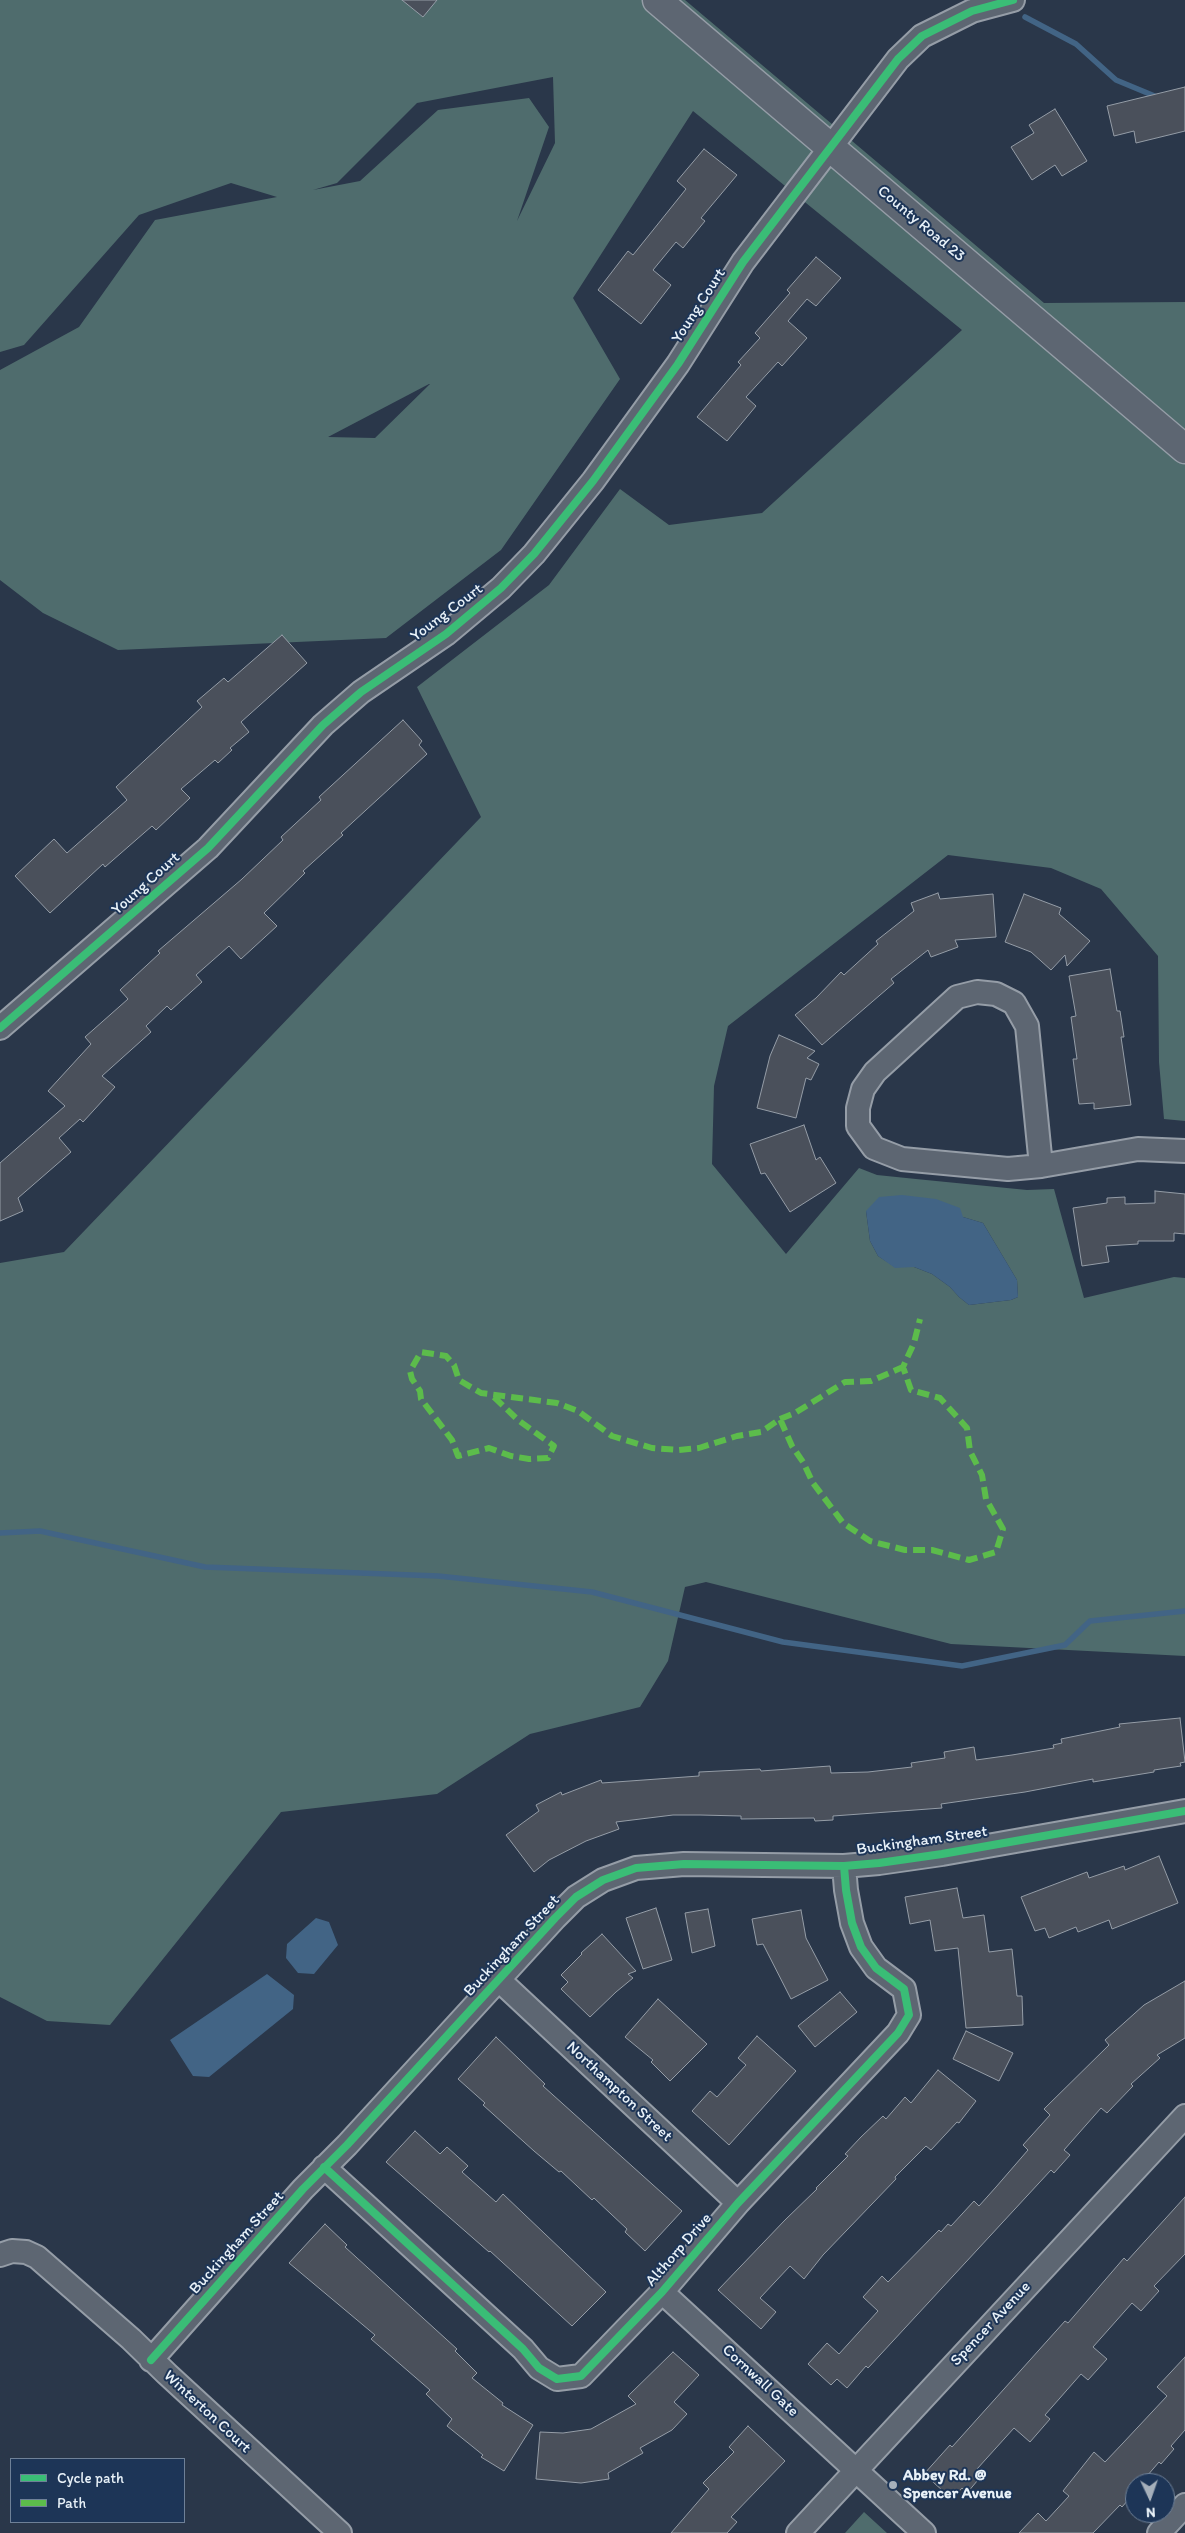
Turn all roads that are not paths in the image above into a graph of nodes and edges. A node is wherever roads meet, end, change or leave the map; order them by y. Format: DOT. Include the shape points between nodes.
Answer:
graph roads {
  1 [pos="657,0"];
  2 [pos="1013,0"];
  3 [pos="829,146"];
  4 [pos="1185,449"];
  5 [pos="0,1028"];
  6 [pos="1185,1151"];
  7 [pos="1041,1166"];
  8 [pos="1185,1811"];
  9 [pos="844,1866"];
  10 [pos="500,1980"];
  11 [pos="1185,2116"];
  12 [pos="324,2167"];
  13 [pos="738,2203"];
  14 [pos="0,2255"];
  15 [pos="662,2292"];
  16 [pos="151,2360"];
  17 [pos="856,2471"];
  18 [pos="1185,2505"];
  19 [pos="340,2533"];
  20 [pos="798,2533"];
  21 [pos="924,2533"];
  22 [pos="1159,2533"];
  1 -- 3 [label="main road, County Road 23"];
  2 -- 3 [label="street, Young Court" via="972,11 922,36 898,59"];
  3 -- 4 [label="main road, County Road 23"];
  3 -- 5 [label="street, Young Court" via="743,262 678,364 625,437 562,520 502,588 453,628 361,692 323,725 208,848"];
  6 -- 7 [label="street" via="1138,1149"];
  7 -- 7 [label="street" via="1027,1026 1014,1004 996,994 977,992 957,998 874,1072 862,1090 858,1126 874,1148 902,1159 1008,1169"];
  8 -- 9 [label="street, Buckingham Street" via="942,1854"];
  9 -- 10 [label="street, Buckingham Street" via="728,1864 636,1868 604,1880 576,1897"];
  9 -- 13 [label="street, Althorp Drive" via="852,1923 861,1947 876,1968 904,1990 909,2015 898,2033"];
  10 -- 12 [label="street, Buckingham Street"];
  10 -- 13 [label="street, Northampton Street"];
  11 -- 17 [label="street, Spencer Avenue"];
  12 -- 15 [label="street, Althorp Drive" via="523,2349 538,2368 557,2379 581,2376"];
  12 -- 16 [label="street, Buckingham Street"];
  13 -- 15 [label="street, Althorp Drive"];
  14 -- 16 [label="street, Winterton Court" via="12,2250 37,2257 132,2339"];
  15 -- 17 [label="street, Cornwall Gate"];
  16 -- 19 [label="street, Winterton Court"];
  17 -- 20 [label="street, Spencer Avenue"];
  17 -- 21 [label="street, Cornwall Gate"];
  18 -- 22 [label="street"];
}
